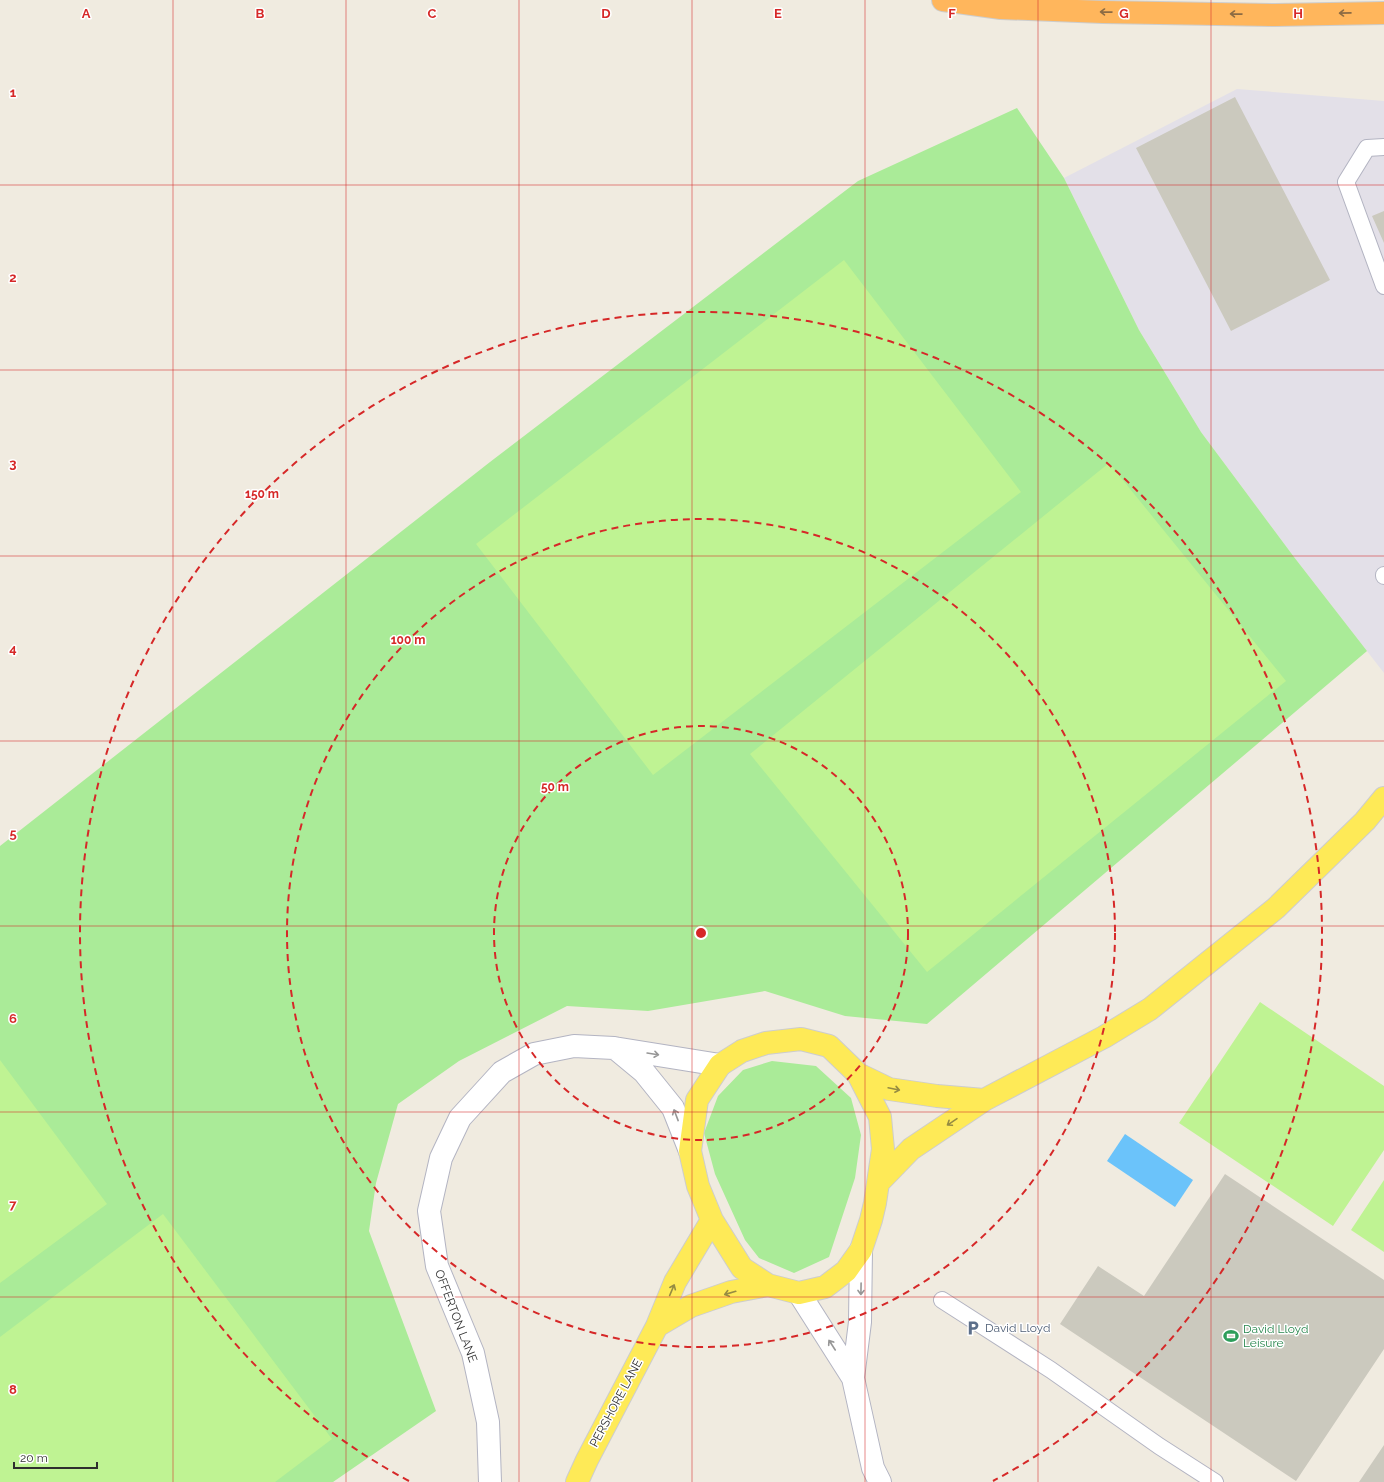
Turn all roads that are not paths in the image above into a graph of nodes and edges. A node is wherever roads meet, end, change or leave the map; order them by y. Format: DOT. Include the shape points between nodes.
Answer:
graph roads {
  1 [pos="943,0"];
  2 [pos="1384,12"];
  3 [pos="1384,147"];
  4 [pos="1384,286"];
  5 [pos="1384,798"];
  6 [pos="614,1048"];
  7 [pos="720,1065"];
  8 [pos="858,1074"];
  9 [pos="984,1100"];
  10 [pos="690,1151"];
  11 [pos="879,1182"];
  12 [pos="712,1220"];
  13 [pos="861,1250"];
  14 [pos="768,1285"];
  15 [pos="799,1293"];
  16 [pos="942,1300"];
  17 [pos="657,1326"];
  18 [pos="853,1378"];
  19 [pos="490,1482"];
  20 [pos="577,1482"];
  21 [pos="880,1482"];
  22 [pos="1215,1482"];
  2 -- 1 [label="highway, one-way" via="1275,15 1103,12 1001,8"];
  3 -- 4 [label="lane" via="1367,148 1346,182"];
  5 -- 9 [label="main road" via="1365,821 1276,908 1150,1009"];
  6 -- 7 [label="street, OFFERTON LANE, one-way"];
  10 -- 6 [label="street, one-way" via="673,1108 644,1072"];
  6 -- 19 [label="street, OFFERTON LANE" via="574,1046 534,1054 502,1072 460,1118 441,1158 429,1211 437,1266 473,1353 488,1422"];
  7 -- 8 [label="main road" via="742,1051 766,1043 800,1039 830,1046"];
  7 -- 10 [label="main road" via="696,1100"];
  8 -- 9 [label="main road, one-way" via="889,1089"];
  8 -- 11 [label="main road" via="880,1118 883,1149"];
  9 -- 11 [label="main road, one-way" via="911,1149"];
  10 -- 12 [label="main road" via="698,1186"];
  11 -- 13 [label="main road"];
  12 -- 14 [label="main road" via="742,1268"];
  17 -- 12 [label="main road, PERSHORE LANE, one-way" via="675,1282"];
  13 -- 15 [label="main road" via="846,1271 825,1287"];
  13 -- 18 [label="street, one-way" via="860,1322"];
  14 -- 15 [label="main road"];
  14 -- 17 [label="main road, one-way" via="731,1292 691,1306"];
  18 -- 15 [label="street, one-way"];
  16 -- 22 [label="lane" via="1051,1370"];
  17 -- 20 [label="main road, PERSHORE LANE"];
  18 -- 21 [label="street" via="874,1468"];
}
